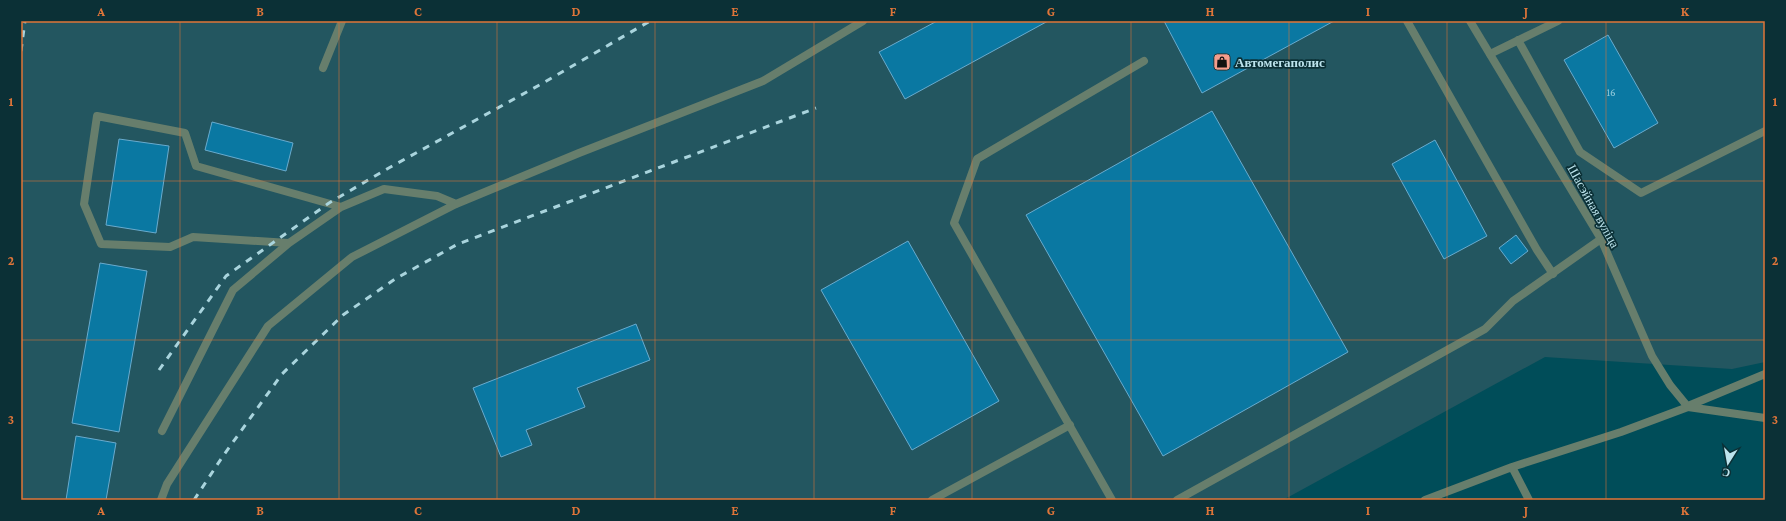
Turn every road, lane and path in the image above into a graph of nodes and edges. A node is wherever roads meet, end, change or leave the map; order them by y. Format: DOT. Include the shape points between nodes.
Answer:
graph roads {
  1 [pos="342,21"];
  2 [pos="863,21"];
  3 [pos="1407,21"];
  4 [pos="1470,21"];
  5 [pos="1558,21"];
  6 [pos="1518,40"];
  7 [pos="1490,54"];
  8 [pos="1144,60"];
  9 [pos="323,68"];
  10 [pos="1765,131"];
  11 [pos="456,204"];
  12 [pos="341,206"];
  13 [pos="1601,239"];
  14 [pos="289,243"];
  15 [pos="1552,274"];
  16 [pos="1765,374"];
  17 [pos="1688,407"];
  18 [pos="1765,418"];
  19 [pos="1070,425"];
  20 [pos="162,431"];
  21 [pos="1512,467"];
  22 [pos="161,500"];
  23 [pos="932,500"];
  24 [pos="1112,500"];
  25 [pos="1177,500"];
  26 [pos="1425,500"];
  27 [pos="1528,500"];
  1 -- 9 [label="street"];
  2 -- 11 [label="street" via="763,81"];
  3 -- 15 [label="street"];
  4 -- 7 [label="street, Шасэйная вуліца"];
  5 -- 6 [label="street"];
  6 -- 7 [label="street"];
  6 -- 10 [label="street" via="1580,152 1641,193"];
  7 -- 13 [label="street, Шасэйная вуліца"];
  8 -- 19 [label="street" via="978,159 954,222"];
  11 -- 12 [label="street" via="437,196 384,188"];
  11 -- 22 [label="street" via="352,257 268,326 167,484"];
  12 -- 14 [label="street"];
  12 -- 14 [label="street" via="196,166 186,133 97,116 84,204 101,244 170,247 194,237"];
  13 -- 15 [label="street"];
  13 -- 17 [label="street, Шасэйная вуліца" via="1652,356 1670,386"];
  14 -- 20 [label="street" via="233,290"];
  15 -- 25 [label="street" via="1514,301 1485,329"];
  16 -- 17 [label="street"];
  17 -- 18 [label="street"];
  17 -- 21 [label="street" via="1621,432"];
  19 -- 23 [label="street"];
  19 -- 24 [label="street"];
  21 -- 26 [label="street"];
  21 -- 27 [label="street"];
}
